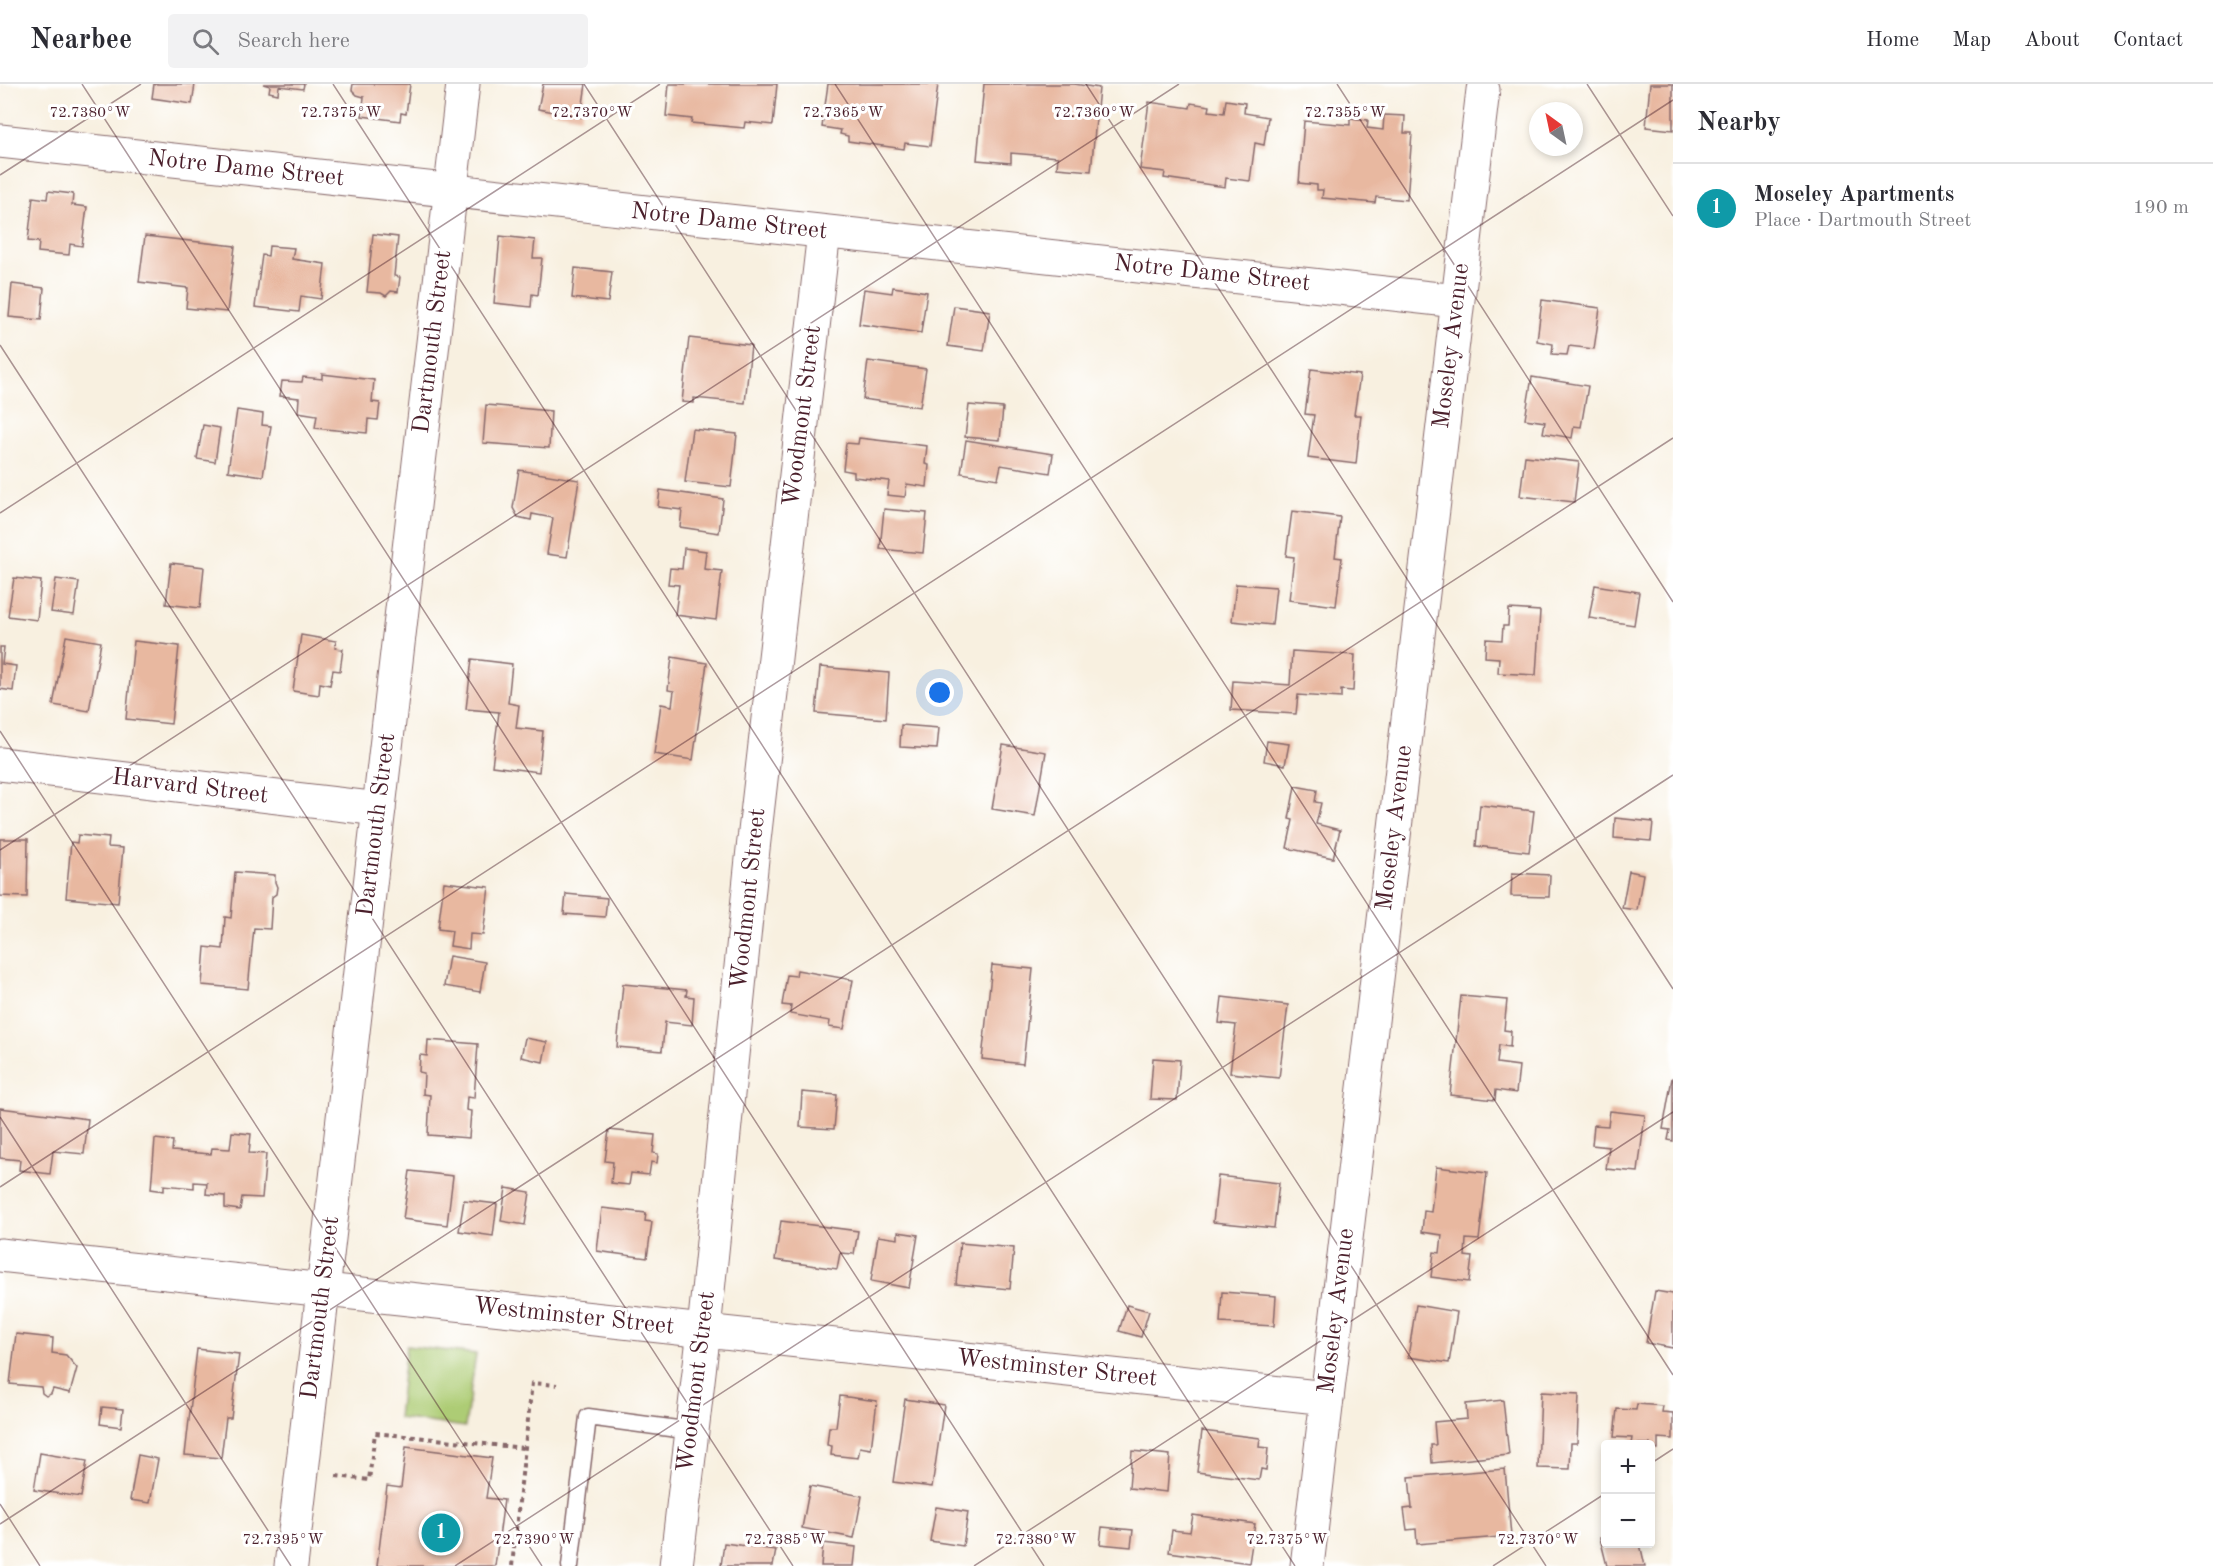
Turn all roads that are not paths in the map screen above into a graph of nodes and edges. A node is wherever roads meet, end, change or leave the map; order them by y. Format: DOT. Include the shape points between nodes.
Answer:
graph roads {
  1 [pos="463,84"];
  2 [pos="1483,90"];
  3 [pos="0,141"];
  4 [pos="451,192"];
  5 [pos="824,232"];
  6 [pos="1457,301"];
  7 [pos="0,764"];
  8 [pos="379,809"];
  9 [pos="0,1254"];
  10 [pos="324,1290"];
  11 [pos="704,1330"];
  12 [pos="1327,1398"];
  13 [pos="692,1431"];
  14 [pos="291,1566"];
  15 [pos="570,1566"];
  16 [pos="676,1566"];
  17 [pos="1307,1566"];
  1 -- 4 [label="street, Dartmouth Street"];
  2 -- 6 [label="street, Moseley Avenue"];
  3 -- 4 [label="street, Notre Dame Street"];
  4 -- 5 [label="street, Notre Dame Street"];
  4 -- 8 [label="street, Dartmouth Street"];
  5 -- 6 [label="street, Notre Dame Street"];
  5 -- 11 [label="street, Woodmont Street" via="753,849"];
  6 -- 12 [label="street, Moseley Avenue"];
  7 -- 8 [label="street, Harvard Street"];
  8 -- 10 [label="street, Dartmouth Street"];
  9 -- 10 [label="street, Westminster Street"];
  10 -- 11 [label="street, Westminster Street"];
  10 -- 14 [label="street, Dartmouth Street"];
  11 -- 12 [label="street, Westminster Street"];
  11 -- 13 [label="street, Woodmont Street"];
  12 -- 17 [label="street, Moseley Avenue"];
  13 -- 15 [label="lane" via="588,1417"];
  13 -- 16 [label="street, Woodmont Street"];
}
